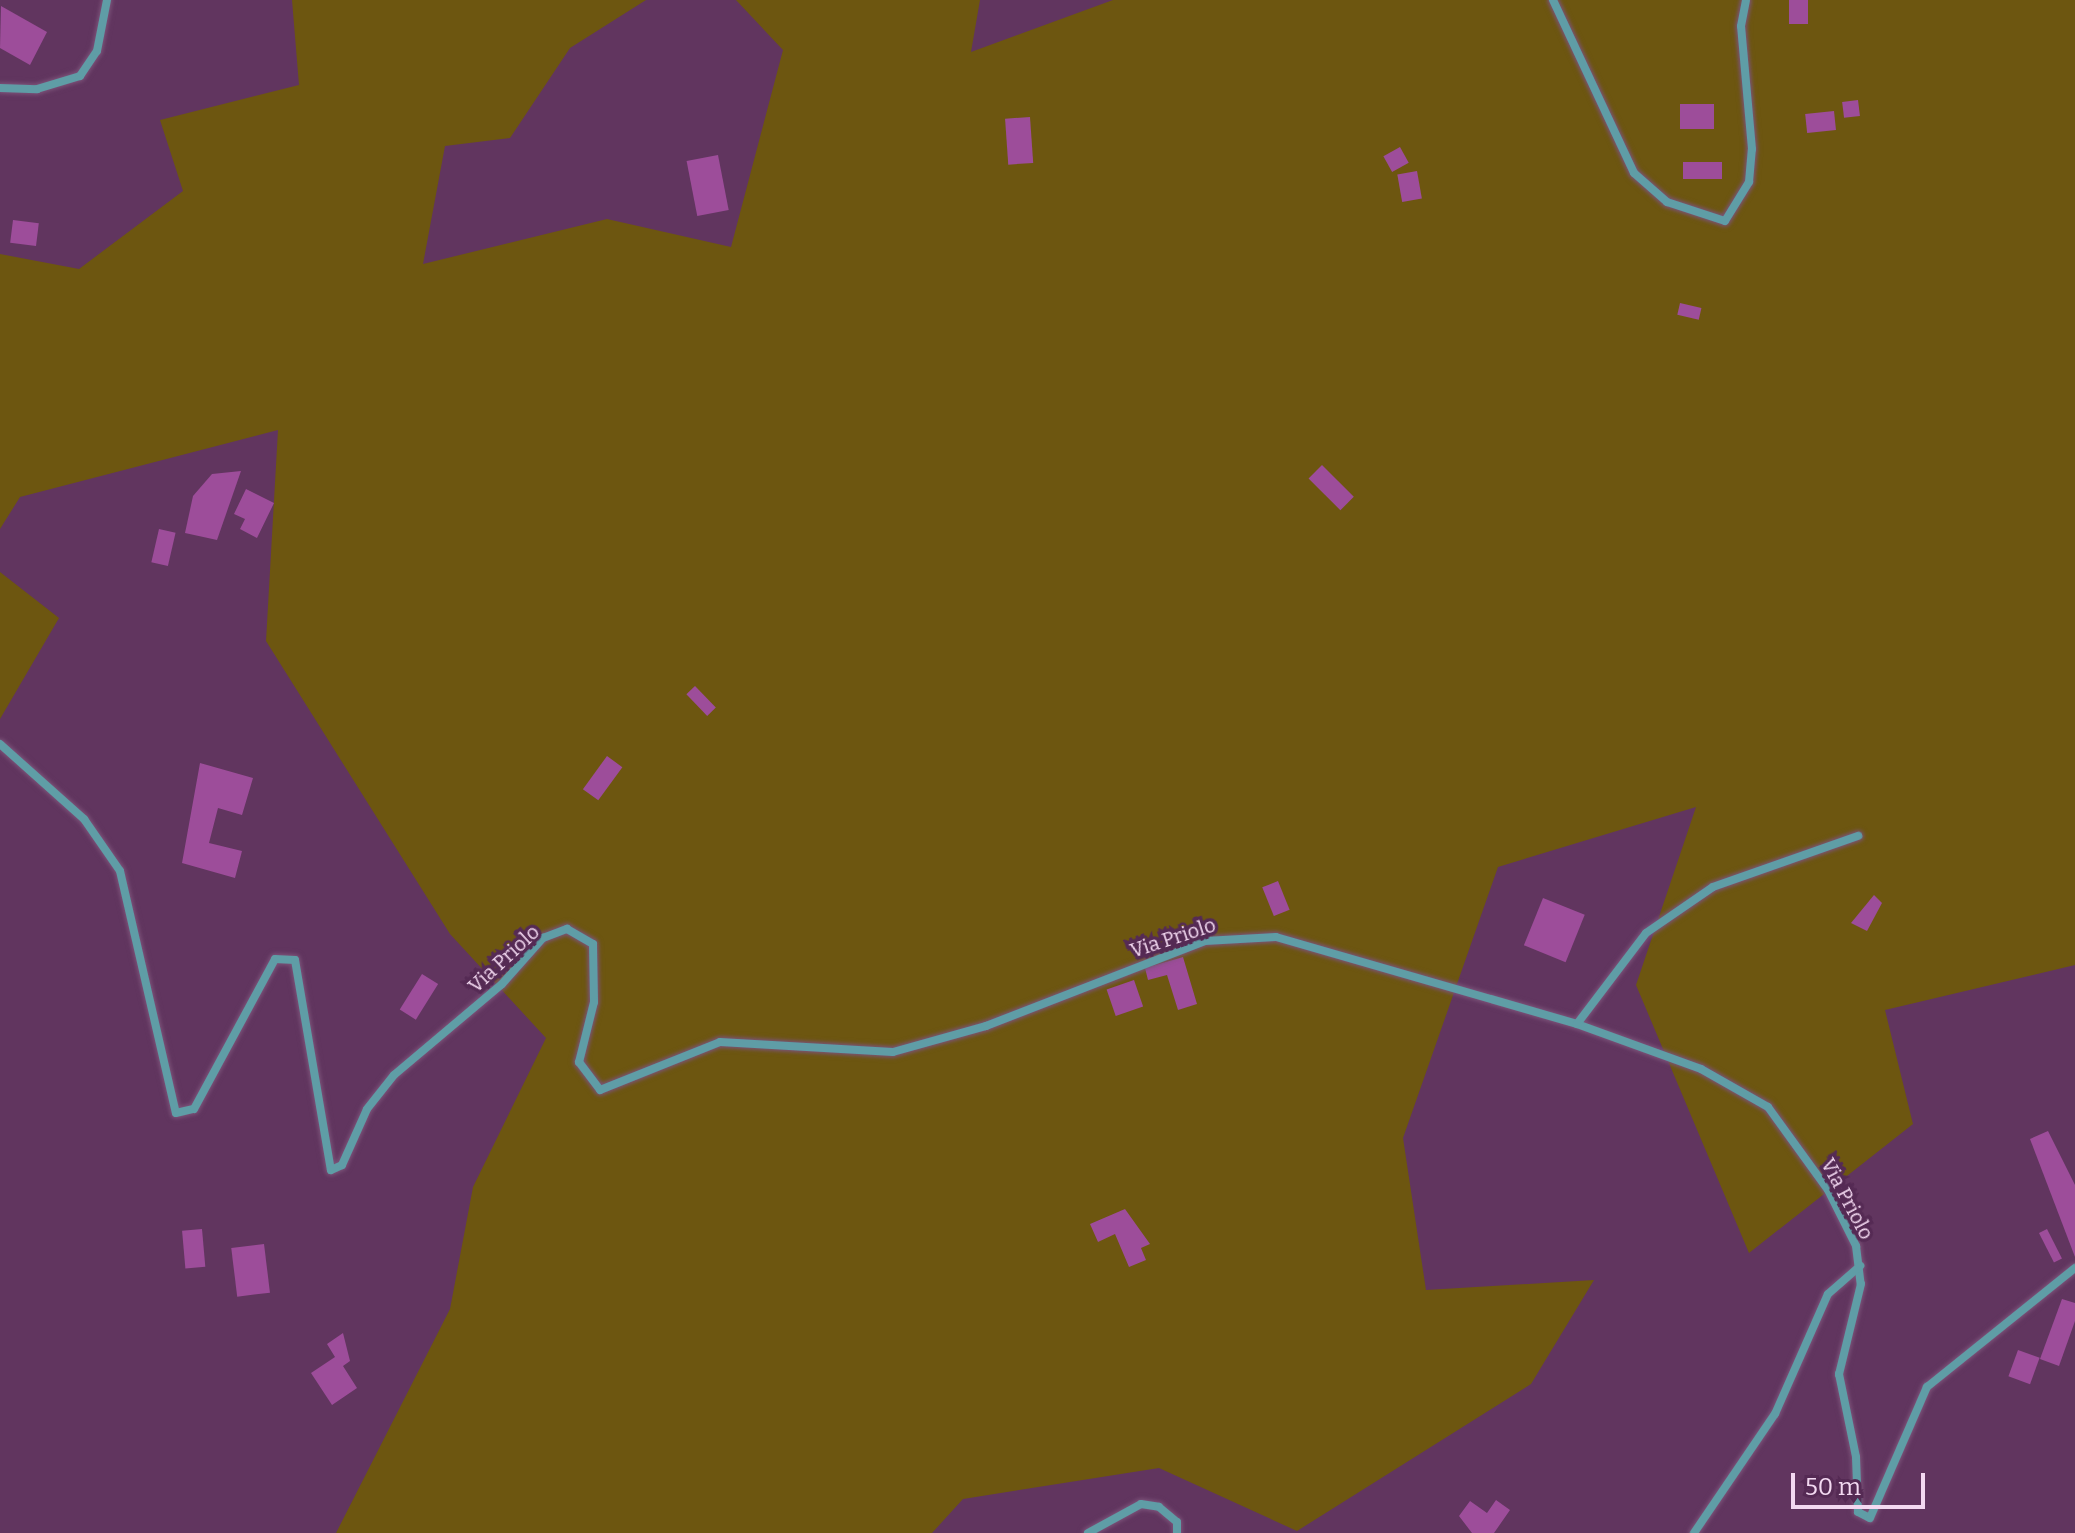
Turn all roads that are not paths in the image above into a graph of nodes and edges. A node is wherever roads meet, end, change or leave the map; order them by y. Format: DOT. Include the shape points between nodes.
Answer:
graph roads {
  1 [pos="107,0"];
  2 [pos="1553,0"];
  3 [pos="1746,0"];
  4 [pos="0,88"];
  5 [pos="0,744"];
  6 [pos="1858,836"];
  7 [pos="1577,1024"];
  8 [pos="1860,1266"];
  9 [pos="2075,1268"];
  10 [pos="1088,1533"];
  11 [pos="1177,1533"];
  12 [pos="1694,1533"];
  1 -- 4 [label="street" via="97,51 80,76 37,89"];
  2 -- 3 [label="street" via="1634,173 1667,202 1725,221 1749,182 1752,149 1741,26"];
  5 -- 7 [label="street, Via Priolo" via="84,819 120,871 176,1113 194,1109 275,959 295,960 331,1170 342,1165 367,1109 394,1075 502,984 543,938 567,929 593,944 594,1002 579,1062 586,1080 600,1090 720,1042 857,1054 902,1050 986,1026 1158,956 1241,936 1356,955"];
  6 -- 7 [label="street" via="1713,887 1646,933"];
  7 -- 8 [label="street, Via Priolo" via="1701,1069 1768,1107 1828,1190"];
  8 -- 9 [label="street, Via Priolo" via="1839,1374 1856,1457 1858,1512 1870,1518 1927,1387"];
  8 -- 12 [label="street" via="1828,1294 1775,1414"];
  10 -- 11 [label="street" via="1141,1504 1159,1507 1177,1522"];
}
